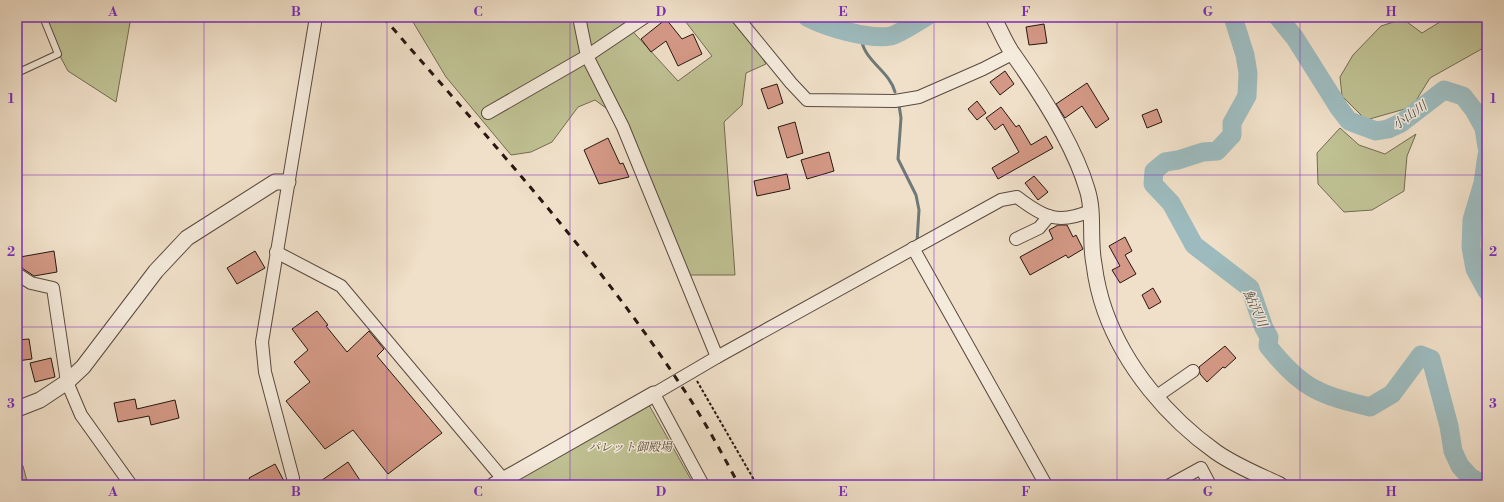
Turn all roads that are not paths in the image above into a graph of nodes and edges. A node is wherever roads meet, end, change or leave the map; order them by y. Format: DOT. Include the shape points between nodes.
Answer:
graph roads {
  1 [pos="43,17"];
  2 [pos="316,17"];
  3 [pos="579,17"];
  4 [pos="645,17"];
  5 [pos="737,17"];
  6 [pos="993,17"];
  7 [pos="1012,54"];
  8 [pos="587,56"];
  9 [pos="17,73"];
  10 [pos="488,113"];
  11 [pos="288,182"];
  12 [pos="1090,211"];
  13 [pos="1049,216"];
  14 [pos="1016,240"];
  15 [pos="912,248"];
  16 [pos="276,252"];
  17 [pos="17,274"];
  18 [pos="716,357"];
  19 [pos="1193,371"];
  20 [pos="67,382"];
  21 [pos="654,394"];
  22 [pos="1157,396"];
  23 [pos="17,409"];
  24 [pos="502,483"];
  25 [pos="131,485"];
  26 [pos="293,485"];
  27 [pos="703,485"];
  28 [pos="1046,485"];
  29 [pos="1170,485"];
  30 [pos="1210,485"];
  31 [pos="1280,485"];
  1 -- 9 [label="lane" via="58,54"];
  2 -- 11 [label="street"];
  3 -- 8 [label="street"];
  4 -- 8 [label="street"];
  5 -- 7 [label="street" via="808,100 895,101 919,97"];
  6 -- 7 [label="street"];
  7 -- 12 [label="street" via="1024,68 1060,129 1088,190"];
  8 -- 10 [label="street"];
  8 -- 18 [label="street" via="623,127"];
  11 -- 16 [label="street"];
  11 -- 20 [label="street" via="275,182 187,238 156,271 83,367"];
  12 -- 13 [label="street" via="1057,219"];
  12 -- 22 [label="street" via="1093,263 1105,311 1125,355"];
  13 -- 14 [label="street" via="1038,228"];
  13 -- 15 [label="street" via="1037,212 1016,197 1001,200"];
  15 -- 18 [label="street"];
  15 -- 28 [label="street"];
  16 -- 24 [label="street" via="341,286"];
  16 -- 26 [label="street" via="262,342 265,372 288,456"];
  17 -- 20 [label="street" via="31,283 53,288"];
  18 -- 21 [label="street"];
  19 -- 22 [label="street"];
  20 -- 23 [label="street" via="40,400"];
  20 -- 25 [label="street" via="81,415"];
  21 -- 24 [label="street"];
  21 -- 27 [label="street"];
  22 -- 31 [label="street" via="1185,428 1217,452 1247,470"];
  29 -- 30 [label="street" via="1201,468"];
}
